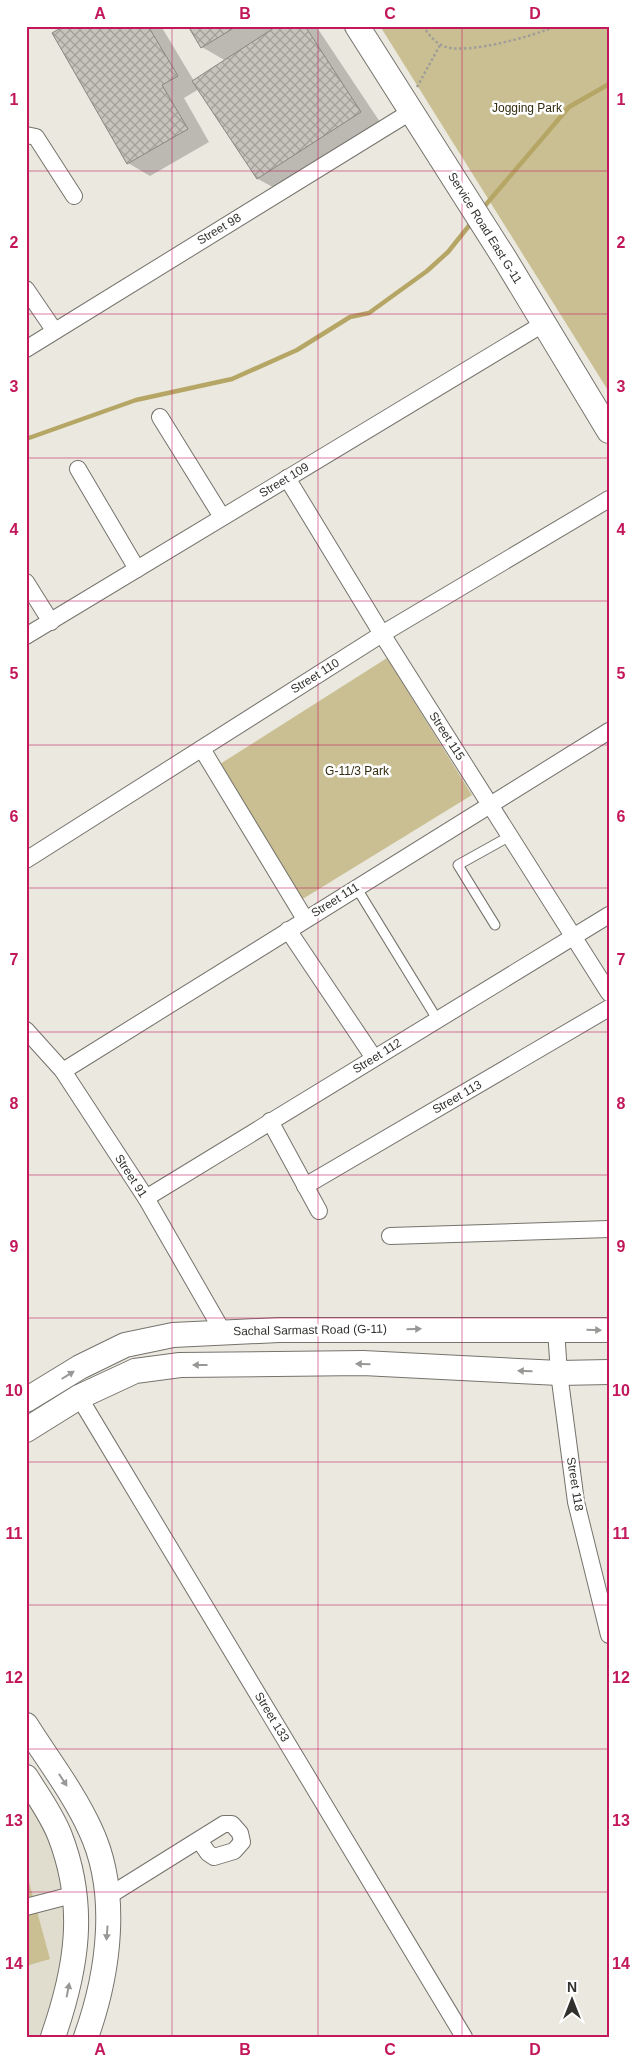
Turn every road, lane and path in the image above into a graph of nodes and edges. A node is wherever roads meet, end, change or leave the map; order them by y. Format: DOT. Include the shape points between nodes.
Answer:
graph roads {
  1 [pos="357,26"];
  2 [pos="423,26"];
  3 [pos="556,26"];
  4 [pos="440,45"];
  5 [pos="409,108"];
  6 [pos="26,135"];
  7 [pos="74,196"];
  8 [pos="26,289"];
  9 [pos="543,324"];
  10 [pos="54,330"];
  11 [pos="26,349"];
  12 [pos="160,417"];
  13 [pos="609,432"];
  14 [pos="78,469"];
  15 [pos="287,478"];
  16 [pos="609,499"];
  17 [pos="222,517"];
  18 [pos="137,569"];
  19 [pos="26,582"];
  20 [pos="51,622"];
  21 [pos="382,634"];
  22 [pos="26,636"];
  23 [pos="609,731"];
  24 [pos="202,749"];
  25 [pos="490,804"];
  26 [pos="510,836"];
  27 [pos="26,860"];
  28 [pos="356,887"];
  29 [pos="609,915"];
  30 [pos="305,920"];
  31 [pos="495,925"];
  32 [pos="288,930"];
  33 [pos="573,935"];
  34 [pos="609,993"];
  35 [pos="609,1008"];
  36 [pos="437,1019"];
  37 [pos="26,1030"];
  38 [pos="374,1058"];
  39 [pos="63,1071"];
  40 [pos="270,1122"];
  41 [pos="305,1186"];
  42 [pos="146,1198"];
  43 [pos="319,1211"];
  44 [pos="609,1230"];
  45 [pos="390,1236"];
  46 [pos="556,1330"];
  47 [pos="609,1330"];
  48 [pos="223,1332"];
  49 [pos="609,1372"];
  50 [pos="559,1373"];
  51 [pos="79,1397"];
  52 [pos="26,1400"];
  53 [pos="26,1430"];
  54 [pos="609,1636"];
  55 [pos="26,1725"];
  56 [pos="33,1752"];
  57 [pos="26,1777"];
  58 [pos="199,1840"];
  59 [pos="76,1894"];
  60 [pos="107,1897"];
  61 [pos="26,1907"];
  62 [pos="53,2037"];
  63 [pos="86,2037"];
  64 [pos="464,2037"];
  1 -- 5 [label="main road, Service Road East G-11"];
  2 -- 4 [label="path"];
  3 -- 4 [label="path" via="503,42 454,49"];
  4 -- 5 [label="path"];
  5 -- 9 [label="main road, Service Road East G-11"];
  5 -- 10 [label="street, Street 98"];
  6 -- 7 [label="street" via="36,137"];
  8 -- 10 [label="street"];
  9 -- 13 [label="main road, Service Road East G-11"];
  9 -- 15 [label="street, Street 109"];
  10 -- 11 [label="street, Street 98"];
  12 -- 17 [label="street"];
  14 -- 18 [label="street"];
  15 -- 17 [label="street, Street 109"];
  15 -- 21 [label="street, Street 115"];
  16 -- 21 [label="street, Street 110"];
  17 -- 18 [label="street, Street 109"];
  18 -- 20 [label="street, Street 109"];
  19 -- 20 [label="street"];
  20 -- 22 [label="street, Street 109"];
  21 -- 24 [label="street, Street 110"];
  21 -- 25 [label="street, Street 115"];
  23 -- 25 [label="street, Street 111"];
  24 -- 27 [label="street, Street 110"];
  24 -- 30 [label="street"];
  25 -- 26 [label="street, Street 115"];
  25 -- 28 [label="street, Street 111"];
  26 -- 31 [label="lane" via="458,865"];
  26 -- 33 [label="street, Street 115"];
  28 -- 30 [label="street, Street 111"];
  28 -- 36 [label="lane"];
  29 -- 33 [label="street, Street 112"];
  30 -- 32 [label="street, Street 111"];
  32 -- 38 [label="street"];
  32 -- 39 [label="street, Street 111"];
  33 -- 34 [label="street, Street 115"];
  33 -- 36 [label="street, Street 112"];
  35 -- 41 [label="street, Street 113"];
  36 -- 38 [label="street, Street 112"];
  37 -- 39 [label="street, Street 91"];
  38 -- 40 [label="street, Street 112"];
  39 -- 42 [label="street, Street 91"];
  40 -- 41 [label="street"];
  40 -- 42 [label="street, Street 112"];
  41 -- 43 [label="street"];
  42 -- 48 [label="street, Street 91"];
  44 -- 45 [label="street"];
  46 -- 47 [label="main road, Sachal Sarmast Road (G-11), one-way"];
  48 -- 46 [label="main road, Sachal Sarmast Road (G-11), one-way" via="430,1328"];
  46 -- 50 [label="street, Street 118"];
  52 -- 48 [label="main road, Sachal Sarmast Road (G-11), one-way" via="80,1367 125,1345 173,1335"];
  49 -- 50 [label="main road"];
  50 -- 51 [label="main road, one-way" via="362,1363 180,1365 135,1371"];
  50 -- 54 [label="street, Street 118" via="576,1502"];
  51 -- 53 [label="main road"];
  51 -- 64 [label="street, Street 133"];
  55 -- 56 [label="main road"];
  56 -- 60 [label="main road, one-way" via="63,1780 91,1830"];
  57 -- 59 [label="main road" via="60,1835"];
  58 -- 60 [label="street"];
  59 -- 61 [label="street"];
  62 -- 59 [label="main road, one-way" via="66,1999 75,1951"];
  60 -- 63 [label="main road, one-way" via="105,1969"];
}
